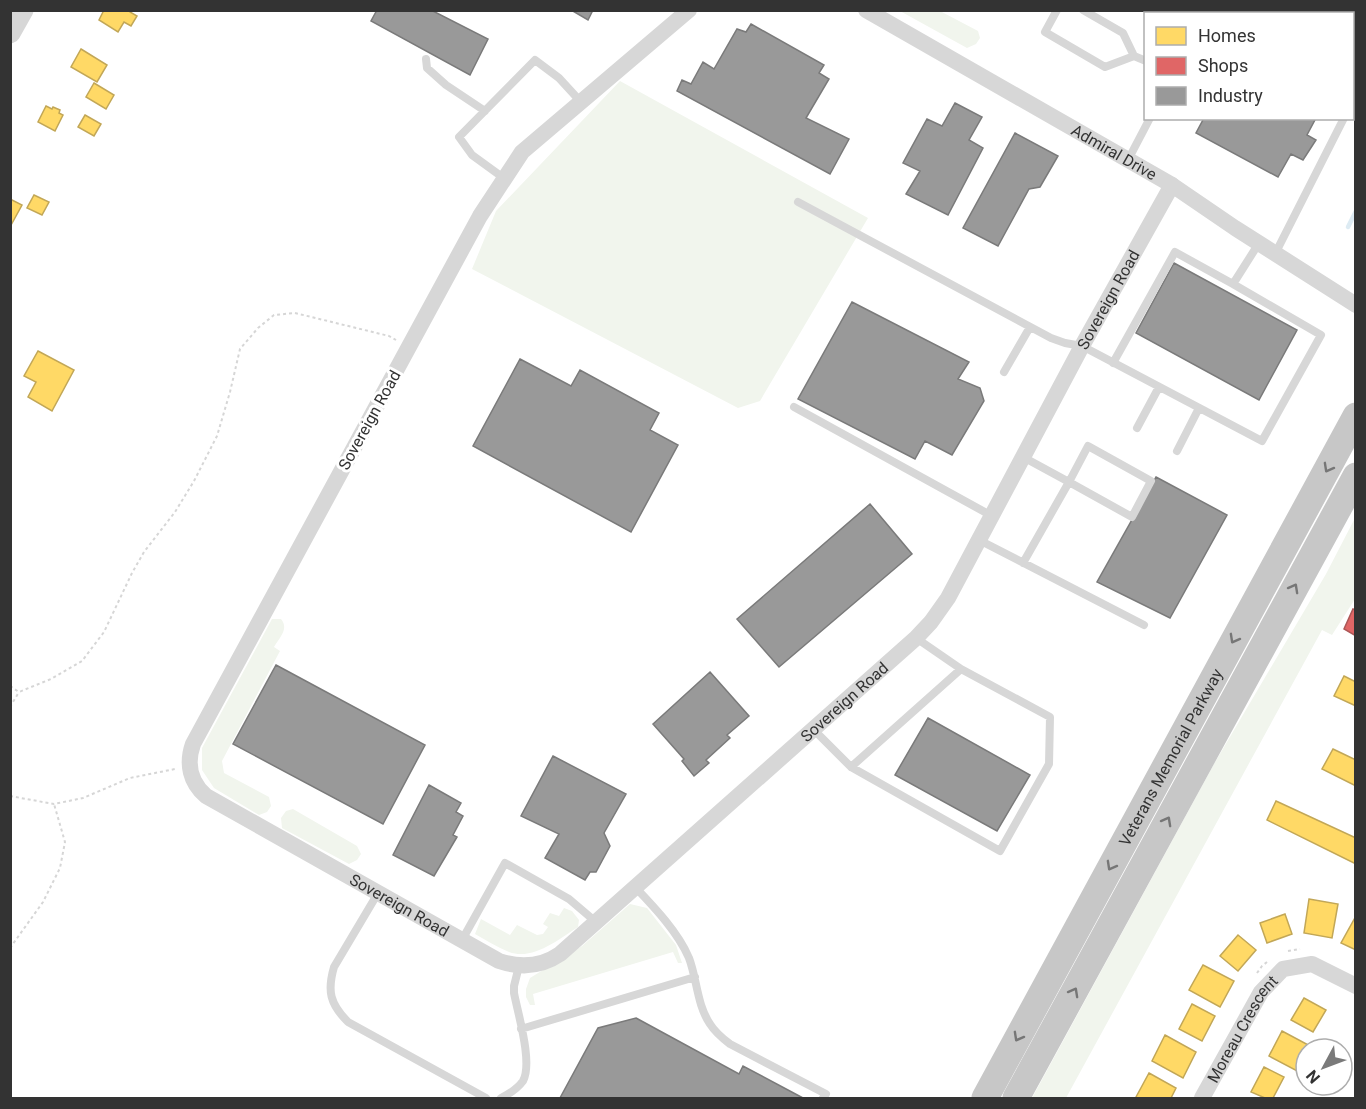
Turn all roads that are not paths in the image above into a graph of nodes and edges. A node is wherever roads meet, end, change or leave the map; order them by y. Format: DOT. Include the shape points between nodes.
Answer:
graph roads {
  1 [pos="23,10"];
  2 [pos="689,10"];
  3 [pos="866,10"];
  4 [pos="1057,10"];
  5 [pos="1083,10"];
  6 [pos="10,33"];
  7 [pos="1134,56"];
  8 [pos="426,59"];
  9 [pos="1144,61"];
  10 [pos="582,102"];
  11 [pos="485,111"];
  12 [pos="1149,120"];
  13 [pos="1343,120"];
  14 [pos="1128,160"];
  15 [pos="505,179"];
  16 [pos="1172,185"];
  17 [pos="798,202"];
  18 [pos="1259,243"];
  19 [pos="1275,254"];
  20 [pos="1233,284"];
  21 [pos="1356,305"];
  22 [pos="1030,327"];
  23 [pos="1082,346"];
  24 [pos="1113,363"];
  25 [pos="1004,372"];
  26 [pos="1159,387"];
  27 [pos="794,407"];
  28 [pos="1199,408"];
  29 [pos="1356,416"];
  30 [pos="1137,428"];
  31 [pos="1177,451"];
  32 [pos="1023,457"];
  33 [pos="1356,476"];
  34 [pos="1069,482"];
  35 [pos="992,516"];
  36 [pos="979,540"];
  37 [pos="1023,562"];
  38 [pos="1144,625"];
  39 [pos="916,638"];
  40 [pos="961,669"];
  41 [pos="813,729"];
  42 [pos="851,767"];
  43 [pos="635,887"];
  44 [pos="378,893"];
  45 [pos="596,922"];
  46 [pos="462,940"];
  47 [pos="519,966"];
  48 [pos="695,977"];
  49 [pos="1356,987"];
  50 [pos="521,1029"];
  51 [pos="486,1098"];
  52 [pos="501,1098"];
  53 [pos="823,1098"];
  54 [pos="985,1098"];
  55 [pos="1016,1098"];
  56 [pos="1202,1098"];
  1 -- 6 [label="street"];
  2 -- 10 [label="street, Sovereign Road"];
  3 -- 14 [label="street, Admiral Drive"];
  4 -- 7 [label="lane" via="1045,32 1055,38 1105,67"];
  5 -- 7 [label="lane" via="1123,33"];
  7 -- 9 [label="lane"];
  8 -- 11 [label="lane" via="427,68 446,85"];
  10 -- 11 [label="lane" via="535,60"];
  10 -- 15 [label="street, Sovereign Road" via="522,152"];
  11 -- 15 [label="lane" via="459,137 472,155"];
  12 -- 14 [label="lane"];
  13 -- 19 [label="lane"];
  14 -- 16 [label="street, Admiral Drive"];
  15 -- 44 [label="street, Sovereign Road" via="480,216 190,753 190,773 206,796"];
  16 -- 18 [label="street, Admiral Drive"];
  16 -- 23 [label="street, Sovereign Road"];
  17 -- 22 [label="lane"];
  18 -- 19 [label="street, Admiral Drive"];
  18 -- 20 [label="lane"];
  19 -- 21 [label="street, Admiral Drive"];
  20 -- 24 [label="lane" via="1175,252"];
  20 -- 28 [label="lane" via="1321,335 1262,441"];
  22 -- 23 [label="lane" via="1051,338"];
  22 -- 25 [label="lane"];
  23 -- 24 [label="lane"];
  23 -- 32 [label="street, Sovereign Road"];
  24 -- 26 [label="lane"];
  26 -- 28 [label="lane"];
  26 -- 30 [label="lane"];
  27 -- 35 [label="lane"];
  28 -- 31 [label="lane"];
  29 -- 54 [label="highway, Veterans Memorial Parkway, one-way"];
  32 -- 34 [label="lane"];
  32 -- 35 [label="street, Sovereign Road"];
  55 -- 33 [label="highway, Veterans Memorial Parkway, one-way"];
  34 -- 34 [label="lane" via="1132,517 1151,481 1088,446"];
  34 -- 37 [label="lane"];
  35 -- 36 [label="street, Sovereign Road"];
  36 -- 37 [label="lane"];
  36 -- 39 [label="street, Sovereign Road" via="948,598"];
  37 -- 38 [label="lane"];
  39 -- 40 [label="lane"];
  39 -- 41 [label="street, Sovereign Road"];
  40 -- 42 [label="lane"];
  40 -- 42 [label="lane" via="1050,717 1049,764 1000,851"];
  41 -- 42 [label="lane"];
  41 -- 43 [label="street, Sovereign Road"];
  43 -- 45 [label="street, Sovereign Road"];
  43 -- 48 [label="lane" via="674,933"];
  44 -- 46 [label="street, Sovereign Road"];
  44 -- 51 [label="lane" via="334,967 330,990 335,1007 348,1022"];
  45 -- 46 [label="lane" via="569,899 505,863"];
  45 -- 47 [label="street, Sovereign Road" via="555,957"];
  46 -- 47 [label="street, Sovereign Road" via="499,961"];
  47 -- 50 [label="lane" via="514,993"];
  48 -- 50 [label="lane"];
  48 -- 53 [label="lane" via="702,1009 718,1034 826,1094"];
  49 -- 56 [label="street, Moreau Crescent" via="1312,964 1283,969 1261,992"];
  50 -- 52 [label="lane" via="526,1073 523,1081"];
}
